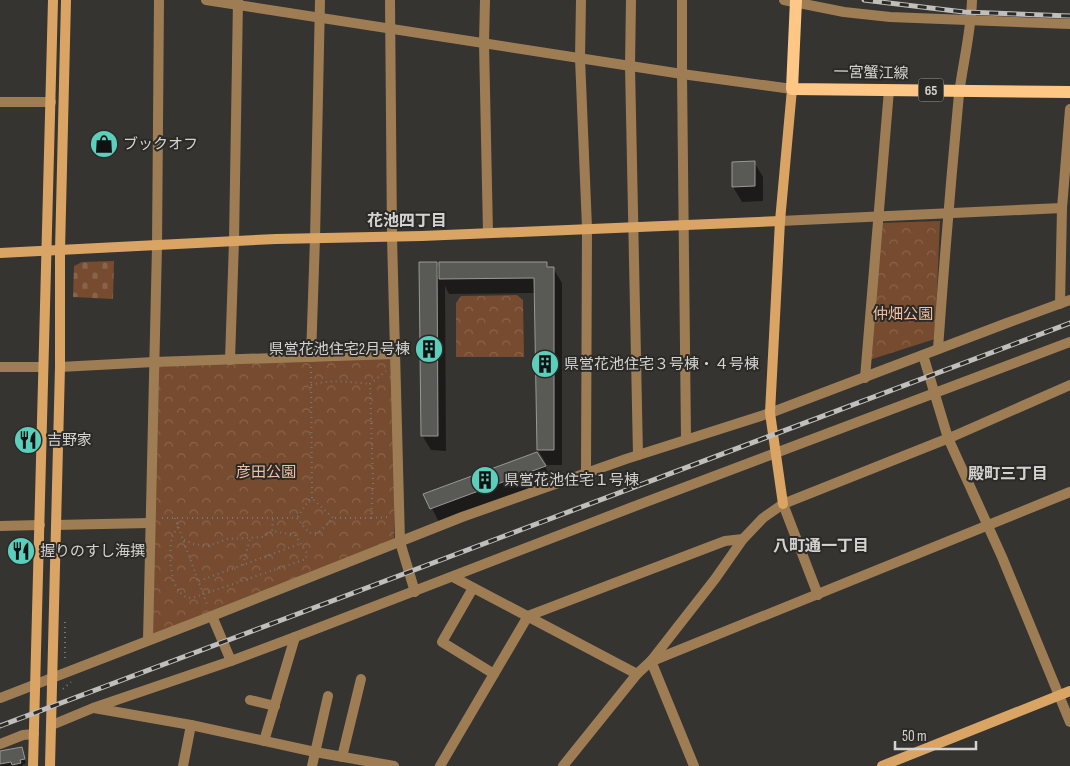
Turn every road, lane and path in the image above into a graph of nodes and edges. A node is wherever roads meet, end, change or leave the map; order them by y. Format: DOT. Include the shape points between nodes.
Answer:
graph roads {
  1 [pos="53,0"];
  2 [pos="66,0"];
  3 [pos="159,0"];
  4 [pos="206,0"];
  5 [pos="320,0"];
  6 [pos="390,0"];
  7 [pos="485,0"];
  8 [pos="581,0"];
  9 [pos="631,0"];
  10 [pos="682,0"];
  11 [pos="972,0"];
  12 [pos="792,1"];
  13 [pos="238,3"];
  14 [pos="320,18"];
  15 [pos="971,21"];
  16 [pos="1070,24"];
  17 [pos="390,29"];
  18 [pos="484,43"];
  19 [pos="580,58"];
  20 [pos="630,66"];
  21 [pos="682,74"];
  22 [pos="792,89"];
  23 [pos="889,90"];
  24 [pos="960,91"];
  25 [pos="1070,92"];
  26 [pos="0,102"];
  27 [pos="51,102"];
  28 [pos="1070,109"];
  29 [pos="1062,208"];
  30 [pos="948,212"];
  31 [pos="879,216"];
  32 [pos="780,221"];
  33 [pos="684,224"];
  34 [pos="634,226"];
  35 [pos="587,228"];
  36 [pos="488,233"];
  37 [pos="392,236"];
  38 [pos="316,238"];
  39 [pos="234,241"];
  40 [pos="157,246"];
  41 [pos="46,251"];
  42 [pos="60,251"];
  43 [pos="0,253"];
  44 [pos="1065,302"];
  45 [pos="1070,342"];
  46 [pos="938,349"];
  47 [pos="923,355"];
  48 [pos="311,357"];
  49 [pos="395,359"];
  50 [pos="230,360"];
  51 [pos="154,362"];
  52 [pos="0,367"];
  53 [pos="43,367"];
  54 [pos="60,367"];
  55 [pos="865,378"];
  56 [pos="370,384"];
  57 [pos="311,385"];
  58 [pos="1070,386"];
  59 [pos="934,392"];
  60 [pos="770,413"];
  61 [pos="948,438"];
  62 [pos="686,439"];
  63 [pos="775,454"];
  64 [pos="638,455"];
  65 [pos="586,474"];
  66 [pos="1070,492"];
  67 [pos="312,500"];
  68 [pos="783,504"];
  69 [pos="399,517"];
  70 [pos="175,518"];
  71 [pos="273,518"];
  72 [pos="296,518"];
  73 [pos="333,518"];
  74 [pos="371,518"];
  75 [pos="149,520"];
  76 [pos="40,525"];
  77 [pos="56,525"];
  78 [pos="989,525"];
  79 [pos="0,526"];
  80 [pos="178,527"];
  81 [pos="272,531"];
  82 [pos="250,538"];
  83 [pos="743,539"];
  84 [pos="183,540"];
  85 [pos="400,542"];
  86 [pos="302,543"];
  87 [pos="243,565"];
  88 [pos="453,577"];
  89 [pos="198,581"];
  90 [pos="472,588"];
  91 [pos="415,592"];
  92 [pos="204,595"];
  93 [pos="818,595"];
  94 [pos="212,616"];
  95 [pos="528,616"];
  96 [pos="295,637"];
  97 [pos="148,640"];
  98 [pos="231,661"];
  99 [pos="651,661"];
  100 [pos="73,669"];
  101 [pos="494,674"];
  102 [pos="637,674"];
  103 [pos="52,678"];
  104 [pos="361,679"];
  105 [pos="36,684"];
  106 [pos="1070,691"];
  107 [pos="1059,695"];
  108 [pos="63,696"];
  109 [pos="328,696"];
  110 [pos="0,698"];
  111 [pos="250,700"];
  112 [pos="275,706"];
  113 [pos="93,708"];
  114 [pos="1070,722"];
  115 [pos="52,725"];
  116 [pos="191,725"];
  117 [pos="34,734"];
  118 [pos="264,740"];
  119 [pos="0,744"];
  120 [pos="315,752"];
  121 [pos="342,757"];
  122 [pos="888,765"];
  123 [pos="33,766"];
  124 [pos="50,766"];
  125 [pos="183,766"];
  126 [pos="312,766"];
  127 [pos="394,766"];
  128 [pos="440,766"];
  129 [pos="563,766"];
  130 [pos="694,766"];
  1 -- 27 [label="street"];
  2 -- 42 [label="street"];
  3 -- 40 [label="street"];
  4 -- 13 [label="street"];
  5 -- 14 [label="street"];
  6 -- 17 [label="street"];
  7 -- 18 [label="street"];
  8 -- 19 [label="street"];
  9 -- 20 [label="street"];
  10 -- 21 [label="street"];
  11 -- 15 [label="street"];
  12 -- 15 [label="street" via="844,12"];
  12 -- 22 [label="main road"];
  13 -- 14 [label="street"];
  13 -- 39 [label="street"];
  14 -- 17 [label="street"];
  14 -- 38 [label="street"];
  15 -- 16 [label="street"];
  15 -- 24 [label="street"];
  17 -- 18 [label="street"];
  17 -- 37 [label="street"];
  18 -- 19 [label="street"];
  18 -- 36 [label="street"];
  19 -- 20 [label="street"];
  19 -- 35 [label="street"];
  20 -- 21 [label="street"];
  20 -- 34 [label="street"];
  21 -- 22 [label="street"];
  21 -- 33 [label="street"];
  22 -- 23 [label="main road, 一宮蟹江線 / 65"];
  22 -- 32 [label="street"];
  23 -- 24 [label="main road, 一宮蟹江線 / 65"];
  23 -- 31 [label="street"];
  24 -- 25 [label="main road, 一宮蟹江線 / 65"];
  24 -- 30 [label="street"];
  26 -- 27 [label="street"];
  27 -- 41 [label="street"];
  28 -- 29 [label="street"];
  29 -- 30 [label="street"];
  29 -- 44 [label="street"];
  30 -- 31 [label="street"];
  30 -- 46 [label="street"];
  31 -- 32 [label="street"];
  31 -- 55 [label="street"];
  32 -- 33 [label="street"];
  32 -- 60 [label="street"];
  33 -- 34 [label="street"];
  33 -- 62 [label="street"];
  34 -- 35 [label="street"];
  34 -- 64 [label="street"];
  35 -- 36 [label="street"];
  35 -- 65 [label="street"];
  36 -- 37 [label="street"];
  37 -- 38 [label="street"];
  37 -- 49 [label="street"];
  38 -- 39 [label="street"];
  38 -- 48 [label="street"];
  39 -- 40 [label="street"];
  39 -- 50 [label="street"];
  40 -- 42 [label="street"];
  40 -- 51 [label="street"];
  41 -- 42 [label="street"];
  41 -- 43 [label="street"];
  41 -- 53 [label="street"];
  42 -- 54 [label="street"];
  44 -- 46 [label="street"];
  45 -- 59 [label="street"];
  46 -- 47 [label="street"];
  47 -- 55 [label="street"];
  47 -- 59 [label="street"];
  48 -- 49 [label="street"];
  48 -- 50 [label="street"];
  48 -- 57 [label="path"];
  49 -- 56 [label="path"];
  49 -- 69 [label="street"];
  50 -- 51 [label="street"];
  51 -- 54 [label="street"];
  51 -- 75 [label="street"];
  52 -- 53 [label="street"];
  53 -- 76 [label="street"];
  54 -- 77 [label="street"];
  55 -- 60 [label="street"];
  56 -- 57 [label="path" via="330,382"];
  56 -- 74 [label="path"];
  57 -- 67 [label="path"];
  58 -- 61 [label="street"];
  59 -- 61 [label="street"];
  59 -- 63 [label="street"];
  60 -- 62 [label="street"];
  60 -- 63 [label="street"];
  61 -- 68 [label="street"];
  61 -- 78 [label="street"];
  62 -- 64 [label="street"];
  63 -- 68 [label="street"];
  63 -- 88 [label="street"];
  64 -- 65 [label="street"];
  65 -- 85 [label="street"];
  66 -- 78 [label="street"];
  67 -- 72 [label="path"];
  67 -- 73 [label="path"];
  68 -- 83 [label="street" via="762,518"];
  68 -- 93 [label="street"];
  69 -- 74 [label="path"];
  69 -- 85 [label="street"];
  70 -- 71 [label="path"];
  70 -- 75 [label="path"];
  70 -- 80 [label="path"];
  71 -- 72 [label="path"];
  71 -- 81 [label="path"];
  72 -- 73 [label="path" via="309,533 318,533"];
  73 -- 74 [label="path"];
  75 -- 77 [label="street"];
  75 -- 97 [label="street"];
  76 -- 79 [label="street"];
  76 -- 105 [label="street"];
  77 -- 103 [label="street"];
  78 -- 93 [label="street"];
  78 -- 107 [label="street"];
  80 -- 84 [label="path"];
  80 -- 92 [label="path" via="172,535 172,577 185,598"];
  81 -- 82 [label="path" via="263,537"];
  81 -- 86 [label="path" via="295,535"];
  82 -- 84 [label="path" via="228,539 208,546"];
  82 -- 87 [label="path"];
  83 -- 95 [label="street" via="725,541"];
  83 -- 99 [label="street"];
  84 -- 89 [label="path"];
  85 -- 91 [label="street"];
  85 -- 94 [label="street"];
  86 -- 87 [label="path"];
  86 -- 92 [label="path" via="306,559"];
  87 -- 89 [label="path"];
  88 -- 90 [label="street"];
  88 -- 91 [label="street"];
  89 -- 92 [label="path"];
  90 -- 95 [label="street"];
  90 -- 101 [label="street" via="442,642"];
  91 -- 96 [label="street"];
  92 -- 94 [label="path"];
  93 -- 99 [label="street"];
  94 -- 97 [label="street"];
  94 -- 98 [label="street"];
  95 -- 101 [label="street"];
  95 -- 102 [label="street"];
  96 -- 98 [label="street"];
  96 -- 112 [label="street"];
  97 -- 100 [label="street"];
  98 -- 113 [label="street"];
  99 -- 102 [label="street"];
  99 -- 130 [label="street"];
  100 -- 103 [label="street"];
  100 -- 108 [label="path" via="74,680 63,688"];
  101 -- 128 [label="street"];
  102 -- 129 [label="street"];
  103 -- 105 [label="street"];
  103 -- 115 [label="street"];
  104 -- 121 [label="street"];
  105 -- 110 [label="street"];
  105 -- 117 [label="street"];
  106 -- 107 [label="street"];
  107 -- 114 [label="street"];
  107 -- 122 [label="street"];
  109 -- 120 [label="street"];
  111 -- 112 [label="street"];
  112 -- 118 [label="street"];
  113 -- 115 [label="street"];
  113 -- 116 [label="street"];
  115 -- 124 [label="street"];
  116 -- 118 [label="street"];
  116 -- 125 [label="street"];
  117 -- 119 [label="street"];
  117 -- 123 [label="street"];
  118 -- 120 [label="street"];
  120 -- 121 [label="street"];
  120 -- 126 [label="street"];
  121 -- 127 [label="street"];
}
